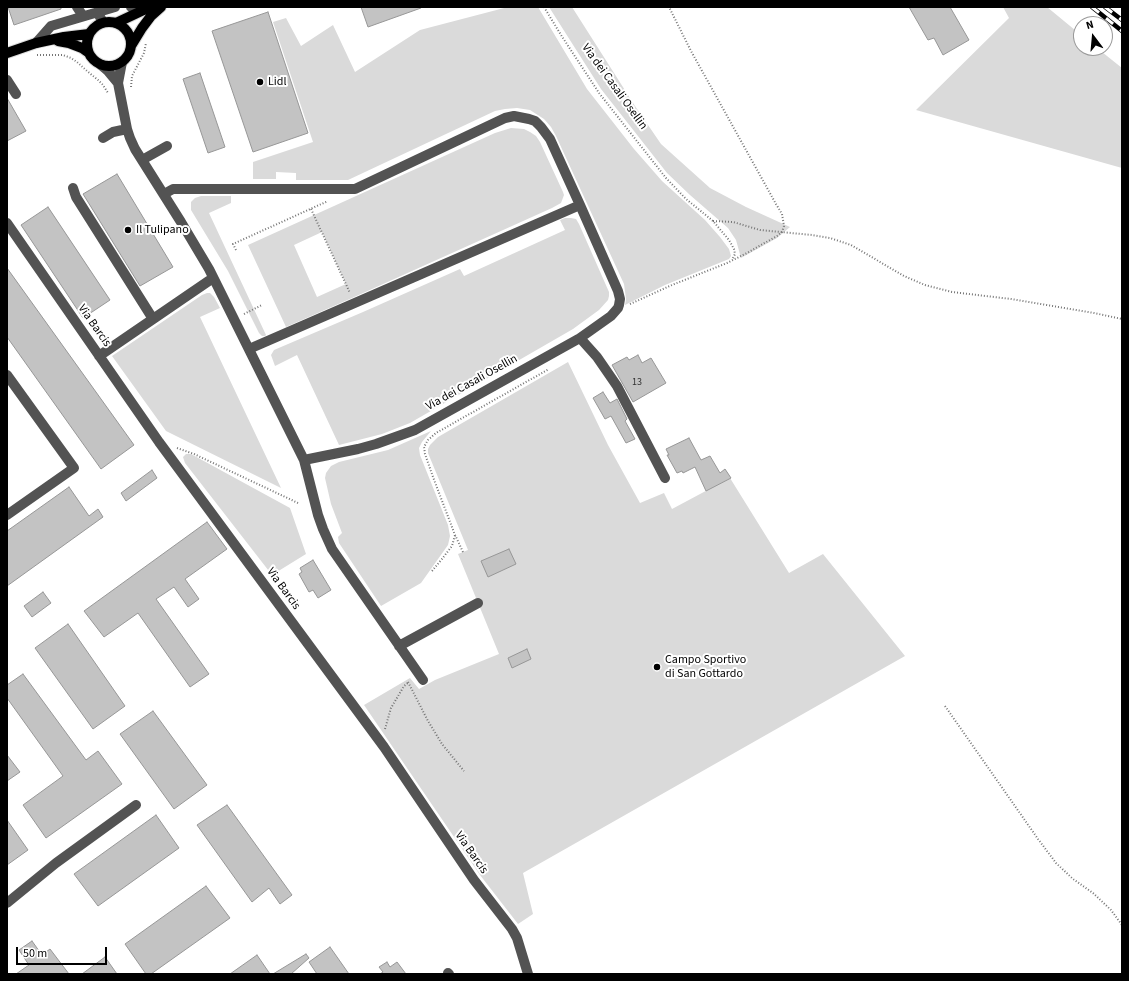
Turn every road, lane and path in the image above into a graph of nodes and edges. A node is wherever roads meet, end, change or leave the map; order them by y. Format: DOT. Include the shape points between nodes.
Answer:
graph roads {
  1 [pos="77,7"];
  2 [pos="115,7"];
  3 [pos="150,7"];
  4 [pos="161,7"];
  5 [pos="544,7"];
  6 [pos="668,7"];
  7 [pos="134,10"];
  8 [pos="97,12"];
  9 [pos="83,16"];
  10 [pos="103,22"];
  11 [pos="116,23"];
  12 [pos="89,34"];
  13 [pos="50,40"];
  14 [pos="147,40"];
  15 [pos="36,43"];
  16 [pos="131,46"];
  17 [pos="7,53"];
  18 [pos="89,53"];
  19 [pos="31,56"];
  20 [pos="122,62"];
  21 [pos="101,65"];
  22 [pos="7,80"];
  23 [pos="118,83"];
  24 [pos="131,88"];
  25 [pos="16,94"];
  26 [pos="108,94"];
  27 [pos="127,129"];
  28 [pos="103,138"];
  29 [pos="167,146"];
  30 [pos="142,160"];
  31 [pos="74,188"];
  32 [pos="164,194"];
  33 [pos="332,199"];
  34 [pos="580,205"];
  35 [pos="311,209"];
  36 [pos="713,221"];
  37 [pos="7,223"];
  38 [pos="782,232"];
  39 [pos="236,250"];
  40 [pos="731,261"];
  41 [pos="213,278"];
  42 [pos="355,303"];
  43 [pos="262,304"];
  44 [pos="626,306"];
  45 [pos="244,314"];
  46 [pos="153,319"];
  47 [pos="1122,319"];
  48 [pos="580,338"];
  49 [pos="248,349"];
  50 [pos="98,356"];
  51 [pos="7,375"];
  52 [pos="436,433"];
  53 [pos="159,442"];
  54 [pos="304,460"];
  55 [pos="665,478"];
  56 [pos="298,503"];
  57 [pos="7,515"];
  58 [pos="455,535"];
  59 [pos="463,552"];
  60 [pos="432,571"];
  61 [pos="478,603"];
  62 [pos="399,646"];
  63 [pos="420,676"];
  64 [pos="408,682"];
  65 [pos="945,706"];
  66 [pos="384,747"];
  67 [pos="464,771"];
  68 [pos="136,805"];
  69 [pos="7,903"];
  70 [pos="1122,925"];
  71 [pos="528,974"];
  1 -- 9 [label="street"];
  2 -- 8 [label="street"];
  3 -- 7 [label="main road"];
  4 -- 16 [label="main road" via="151,16"];
  5 -- 36 [label="path, Via dei Casali Osellin" via="599,93 666,178"];
  6 -- 38 [label="path" via="776,204 784,220"];
  7 -- 11 [label="main road"];
  8 -- 9 [label="street"];
  8 -- 10 [label="street"];
  9 -- 15 [label="street" via="51,26"];
  10 -- 11 [label="main road"];
  10 -- 12 [label="main road"];
  11 -- 16 [label="main road" via="126,29"];
  12 -- 13 [label="main road"];
  12 -- 18 [label="main road"];
  13 -- 15 [label="main road"];
  13 -- 18 [label="main road" via="68,43"];
  14 -- 24 [label="path" via="144,53 132,76"];
  15 -- 17 [label="main road"];
  16 -- 20 [label="main road" via="130,52"];
  18 -- 21 [label="main road"];
  19 -- 26 [label="path" via="63,55 71,58 98,80"];
  20 -- 21 [label="main road" via="109,66"];
  20 -- 23 [label="street"];
  21 -- 23 [label="street"];
  22 -- 25 [label="street"];
  23 -- 27 [label="street"];
  27 -- 28 [label="street" via="113,132"];
  27 -- 30 [label="street"];
  29 -- 30 [label="street"];
  30 -- 32 [label="street"];
  31 -- 46 [label="street" via="76,197"];
  32 -- 34 [label="street" via="173,189 355,189 514,116 535,121 546,133"];
  32 -- 41 [label="street"];
  33 -- 35 [label="path"];
  34 -- 42 [label="street"];
  34 -- 48 [label="street, Via dei Casali Osellin" via="620,299 611,316"];
  35 -- 39 [label="path" via="233,244"];
  35 -- 42 [label="path"];
  36 -- 38 [label="path" via="734,222 760,230"];
  36 -- 40 [label="path, Via dei Casali Osellin" via="734,250 735,254"];
  37 -- 50 [label="street, Via Barcis"];
  38 -- 40 [label="path"];
  38 -- 47 [label="path" via="830,238 851,245 904,276 952,292 1011,299"];
  40 -- 44 [label="path"];
  41 -- 46 [label="street"];
  41 -- 49 [label="street"];
  42 -- 49 [label="street"];
  43 -- 45 [label="path"];
  46 -- 50 [label="street"];
  48 -- 54 [label="street, Via dei Casali Osellin" via="415,430 370,446"];
  48 -- 55 [label="street" via="617,386"];
  49 -- 54 [label="street"];
  50 -- 53 [label="street, Via Barcis"];
  51 -- 57 [label="street" via="74,468"];
  52 -- 58 [label="path" via="424,446 425,454"];
  53 -- 56 [label="path" via="194,454"];
  53 -- 66 [label="street, Via Barcis"];
  54 -- 62 [label="street" via="327,540"];
  58 -- 59 [label="path"];
  58 -- 60 [label="path" via="452,546"];
  61 -- 62 [label="street"];
  62 -- 63 [label="street"];
  63 -- 64 [label="path"];
  64 -- 66 [label="path" via="389,715"];
  64 -- 67 [label="path" via="442,744"];
  65 -- 70 [label="path" via="1056,863 1093,893"];
  66 -- 71 [label="street, Via Barcis" via="474,880 512,929"];
  68 -- 69 [label="street" via="56,863"];
}
